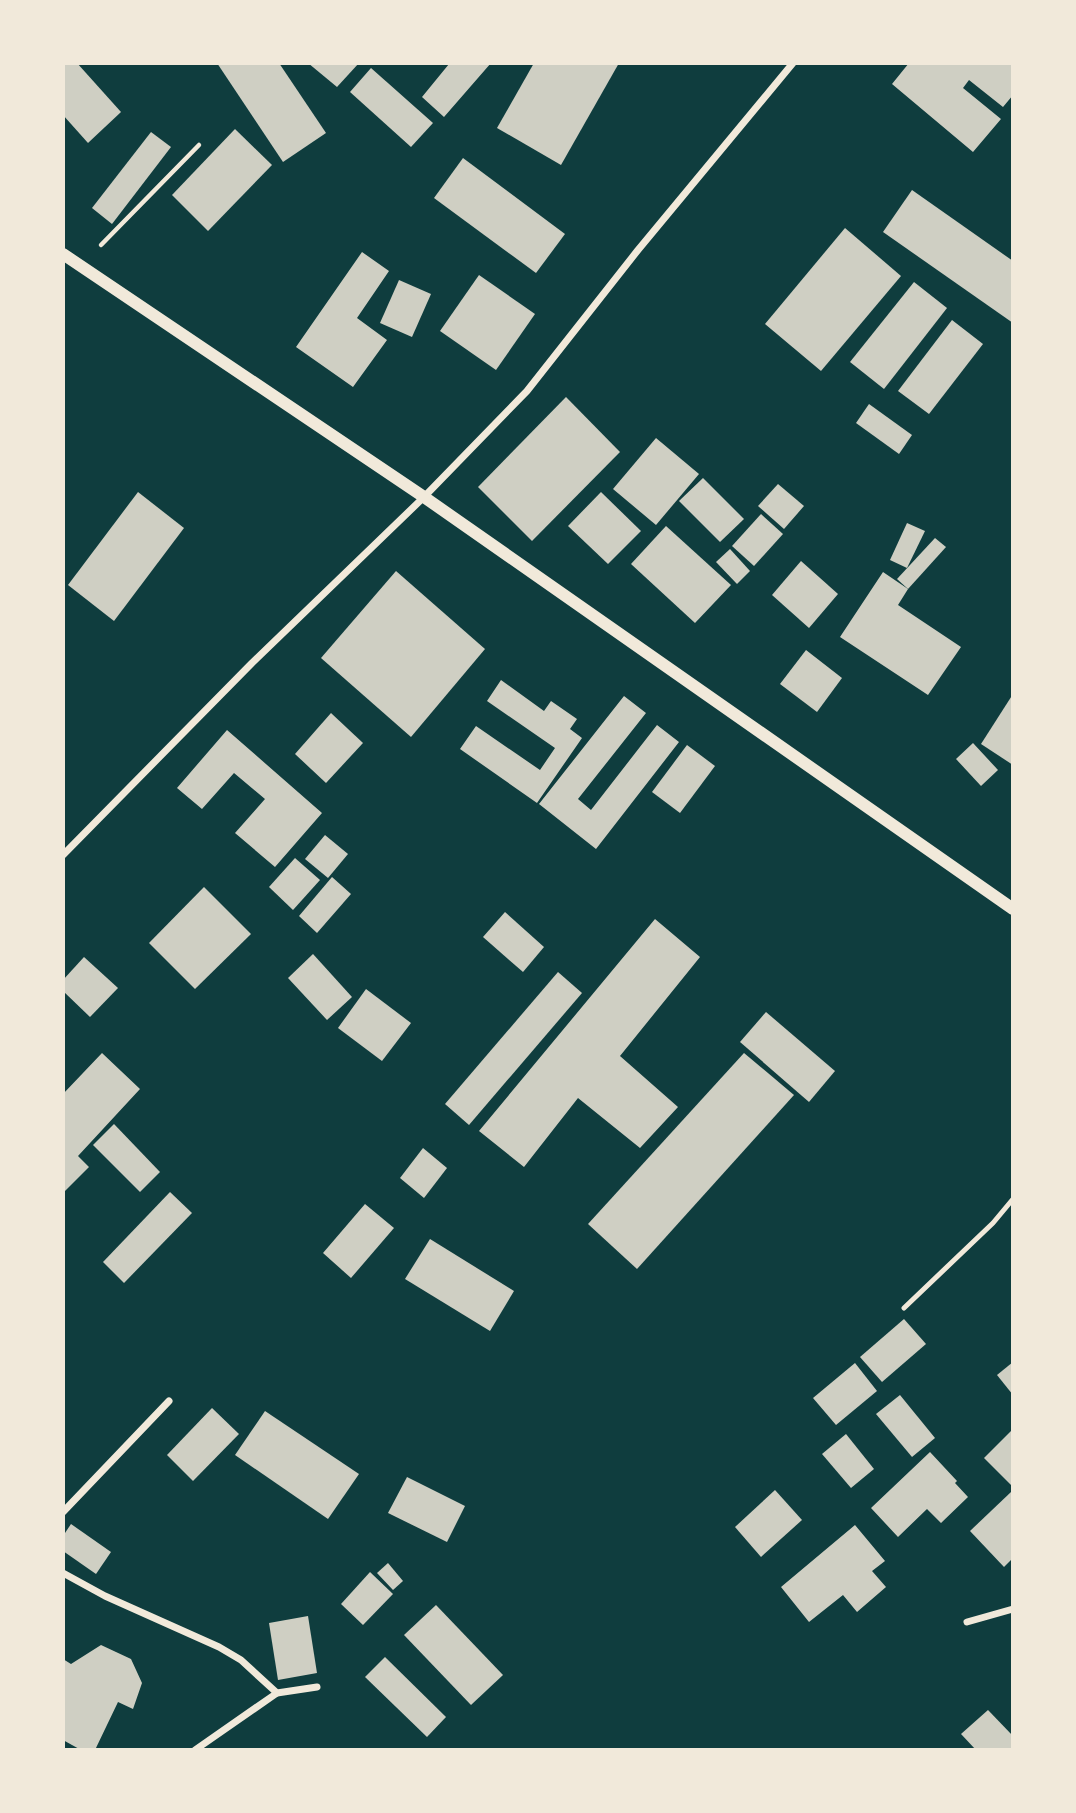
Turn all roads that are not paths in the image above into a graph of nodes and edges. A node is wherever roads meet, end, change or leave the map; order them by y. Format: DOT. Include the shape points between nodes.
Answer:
graph roads {
  1 [pos="793,63"];
  2 [pos="63,254"];
  3 [pos="425,497"];
  4 [pos="63,855"];
  5 [pos="1013,909"];
  6 [pos="1013,1199"];
  7 [pos="904,1308"];
  8 [pos="169,1401"];
  9 [pos="63,1512"];
  10 [pos="63,1573"];
  11 [pos="1013,1609"];
  12 [pos="967,1622"];
  13 [pos="317,1686"];
  14 [pos="277,1693"];
  15 [pos="195,1750"];
  1 -- 3 [label="street" via="527,391"];
  2 -- 3 [label="street"];
  3 -- 4 [label="street"];
  3 -- 5 [label="street"];
  6 -- 7 [label="lane"];
  8 -- 9 [label="street"];
  10 -- 14 [label="street" via="219,1647"];
  11 -- 12 [label="street"];
  13 -- 14 [label="street"];
  14 -- 15 [label="street"];
}
